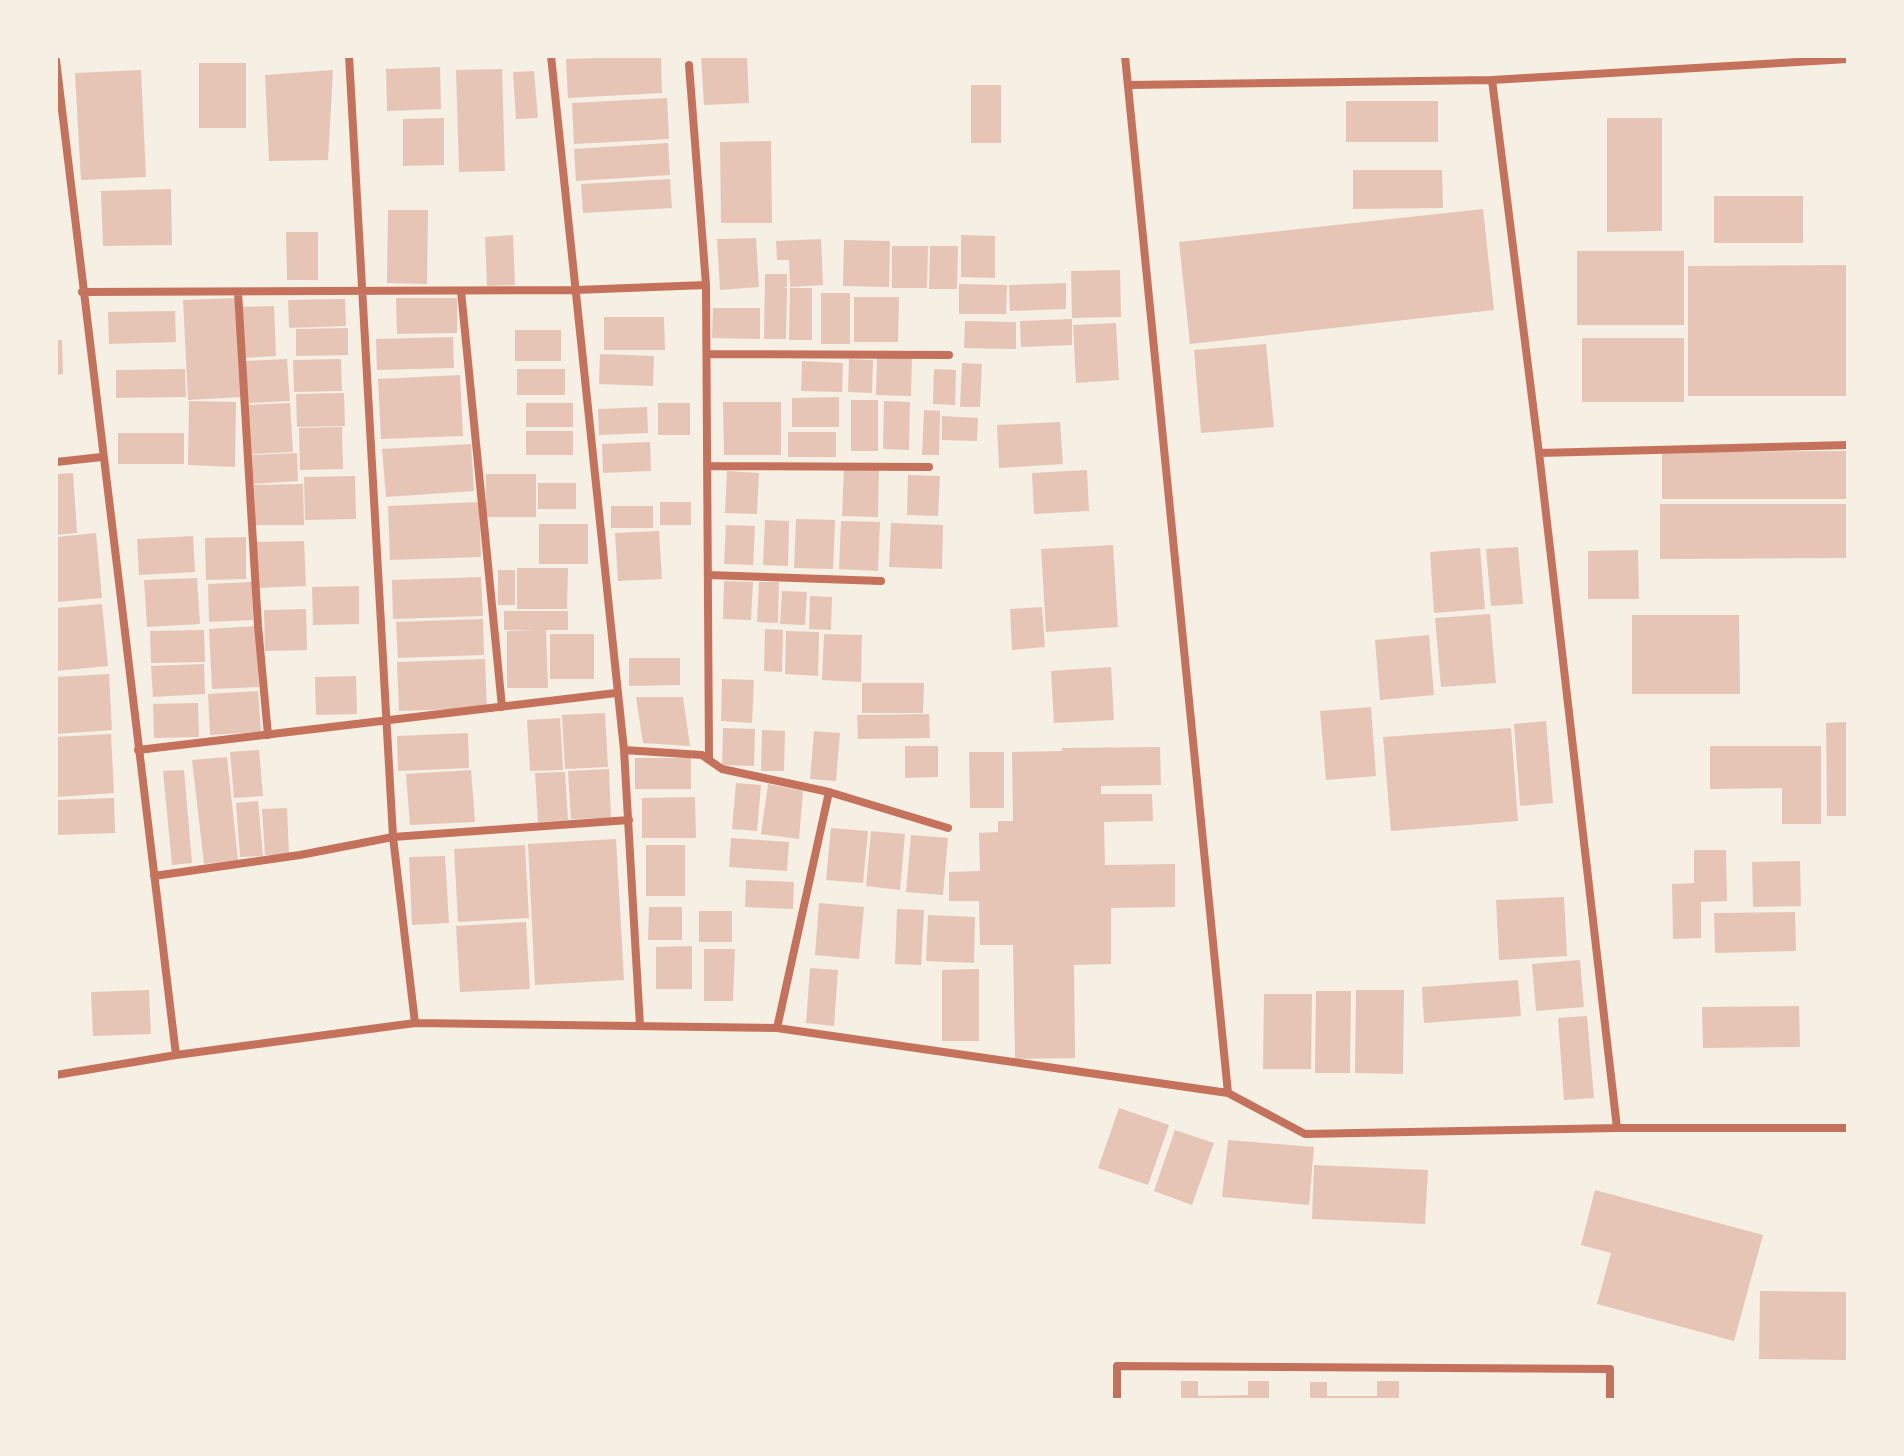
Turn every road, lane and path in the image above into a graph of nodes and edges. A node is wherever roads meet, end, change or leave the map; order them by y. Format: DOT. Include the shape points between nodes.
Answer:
graph roads {
  1 [pos="349,56"];
  2 [pos="551,56"];
  3 [pos="1125,56"];
  4 [pos="1848,59"];
  5 [pos="56,60"];
  6 [pos="689,65"];
  7 [pos="1492,80"];
  8 [pos="1128,85"];
  9 [pos="706,285"];
  10 [pos="576,290"];
  11 [pos="362,291"];
  12 [pos="461,291"];
  13 [pos="82,292"];
  14 [pos="238,292"];
  15 [pos="707,354"];
  16 [pos="949,355"];
  17 [pos="1848,445"];
  18 [pos="1539,453"];
  19 [pos="102,457"];
  20 [pos="56,462"];
  21 [pos="707,466"];
  22 [pos="929,467"];
  23 [pos="708,575"];
  24 [pos="881,581"];
  25 [pos="616,693"];
  26 [pos="502,707"];
  27 [pos="387,720"];
  28 [pos="268,735"];
  29 [pos="138,750"];
  30 [pos="624,750"];
  31 [pos="709,760"];
  32 [pos="829,792"];
  33 [pos="629,820"];
  34 [pos="948,828"];
  35 [pos="393,837"];
  36 [pos="154,876"];
  37 [pos="415,1023"];
  38 [pos="640,1026"];
  39 [pos="777,1028"];
  40 [pos="176,1055"];
  41 [pos="56,1075"];
  42 [pos="1228,1093"];
  43 [pos="1617,1128"];
  44 [pos="1848,1128"];
  45 [pos="1117,1400"];
  46 [pos="1610,1400"];
  1 -- 11 [label="street"];
  2 -- 10 [label="street"];
  3 -- 8 [label="street"];
  4 -- 7 [label="street"];
  5 -- 13 [label="street"];
  6 -- 9 [label="street"];
  7 -- 8 [label="street"];
  7 -- 18 [label="street"];
  8 -- 42 [label="street"];
  9 -- 10 [label="street"];
  9 -- 15 [label="street"];
  10 -- 12 [label="street"];
  10 -- 25 [label="street"];
  11 -- 12 [label="street"];
  11 -- 14 [label="street"];
  11 -- 27 [label="street"];
  12 -- 26 [label="street"];
  13 -- 14 [label="street"];
  13 -- 19 [label="street"];
  14 -- 28 [label="street"];
  15 -- 16 [label="street"];
  15 -- 21 [label="street"];
  17 -- 18 [label="street"];
  18 -- 43 [label="street"];
  19 -- 20 [label="street"];
  19 -- 29 [label="street"];
  21 -- 22 [label="street"];
  21 -- 23 [label="street"];
  23 -- 24 [label="street"];
  23 -- 31 [label="street"];
  25 -- 26 [label="street"];
  25 -- 30 [label="street"];
  26 -- 27 [label="street"];
  27 -- 28 [label="street"];
  27 -- 35 [label="street"];
  28 -- 29 [label="street"];
  29 -- 36 [label="street"];
  30 -- 31 [label="street" via="702,755"];
  30 -- 33 [label="street"];
  31 -- 32 [label="street" via="722,769"];
  32 -- 34 [label="street"];
  32 -- 39 [label="street"];
  33 -- 35 [label="street"];
  33 -- 38 [label="street"];
  35 -- 36 [label="street"];
  35 -- 37 [label="street"];
  36 -- 40 [label="street"];
  37 -- 38 [label="street"];
  37 -- 40 [label="street"];
  38 -- 39 [label="street"];
  39 -- 42 [label="street"];
  40 -- 41 [label="street"];
  42 -- 43 [label="street" via="1305,1134"];
  43 -- 44 [label="street"];
  45 -- 46 [label="street" via="1117,1366 1610,1369"];
}
